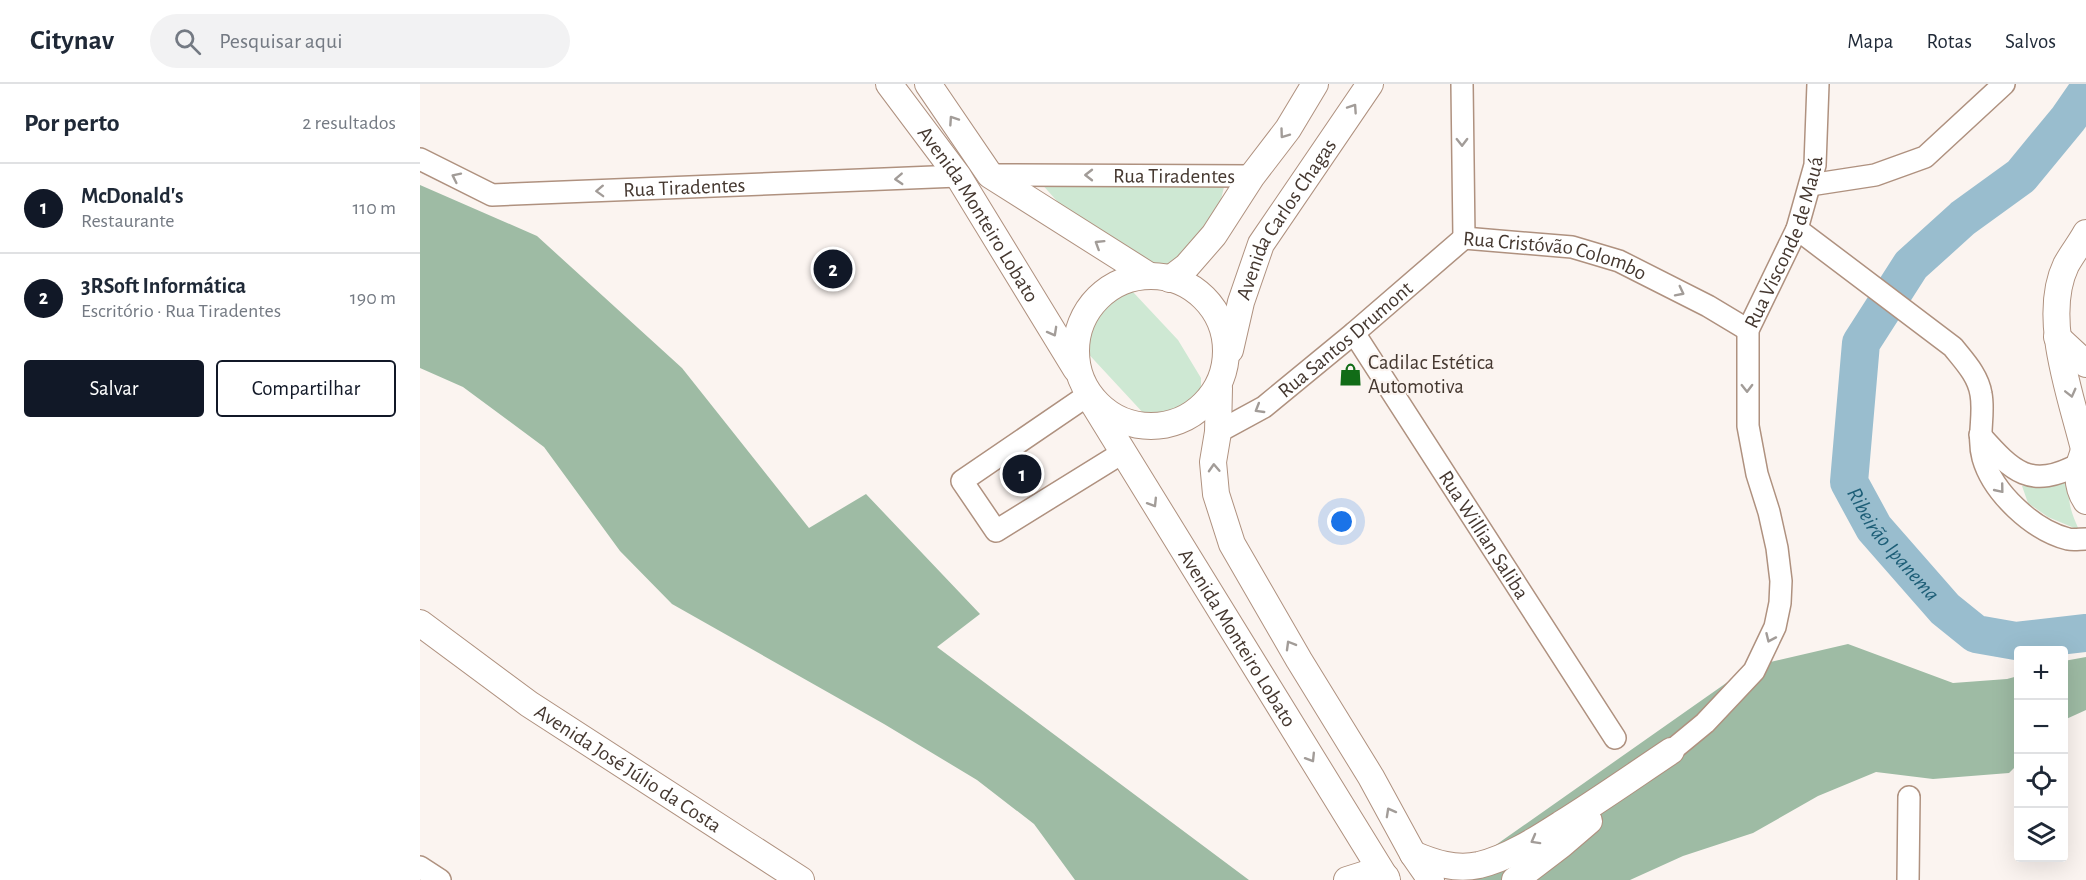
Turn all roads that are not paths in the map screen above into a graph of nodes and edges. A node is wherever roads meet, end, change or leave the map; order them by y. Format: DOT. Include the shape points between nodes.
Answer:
graph roads {
  1 [pos="889,84"];
  2 [pos="928,84"];
  3 [pos="1315,84"];
  4 [pos="1370,84"];
  5 [pos="1462,84"];
  6 [pos="1818,84"];
  7 [pos="2004,84"];
  8 [pos="420,159"];
  9 [pos="990,175"];
  10 [pos="1252,176"];
  11 [pos="958,177"];
  12 [pos="1810,185"];
  13 [pos="1797,229"];
  14 [pos="2086,233"];
  15 [pos="1464,238"];
  16 [pos="1159,277"];
  17 [pos="1748,330"];
  18 [pos="1354,333"];
  19 [pos="2057,337"];
  20 [pos="2086,364"];
  21 [pos="1223,376"];
  22 [pos="1085,386"];
  23 [pos="1218,432"];
  24 [pos="1980,435"];
  25 [pos="1122,453"];
  26 [pos="2083,454"];
  27 [pos="2086,501"];
  28 [pos="2086,539"];
  29 [pos="420,623"];
  30 [pos="420,634"];
  31 [pos="458,651"];
  32 [pos="1615,738"];
  33 [pos="1671,751"];
  34 [pos="1909,797"];
  35 [pos="1413,854"];
  36 [pos="420,867"];
  37 [pos="1387,879"];
  38 [pos="441,880"];
  39 [pos="801,880"];
  40 [pos="1347,880"];
  41 [pos="1431,880"];
  42 [pos="1515,880"];
  43 [pos="1908,880"];
  1 -- 11 [label="main road, Avenida Monteiro Lobato"];
  9 -- 2 [label="main road, Avenida Monteiro Lobato, one-way"];
  3 -- 10 [label="main road, one-way" via="1288,129"];
  21 -- 4 [label="main road, Avenida Carlos Chagas, one-way" via="1241,302 1261,244"];
  5 -- 15 [label="street, Rua Cristóvão Colombo, one-way"];
  6 -- 12 [label="street, Rua Visconde de Mauá" via="1815,165"];
  7 -- 12 [label="street" via="1924,156 1875,175"];
  11 -- 8 [label="street, Rua Tiradentes, one-way" via="492,195"];
  10 -- 9 [label="street, Rua Tiradentes, one-way"];
  16 -- 9 [label="main road, Avenida Monteiro Lobato, one-way"];
  10 -- 16 [label="main road" via="1214,235 1187,266"];
  11 -- 22 [label="main road, Avenida Monteiro Lobato, one-way"];
  12 -- 13 [label="street, Rua Visconde de Mauá"];
  13 -- 17 [label="street, Rua Visconde de Mauá"];
  13 -- 24 [label="street" via="1953,347 1972,369 1981,393"];
  14 -- 19 [label="main road" via="2066,266 2057,297"];
  15 -- 17 [label="street, Rua Cristóvão Colombo, one-way" via="1572,247 1619,261"];
  15 -- 18 [label="street, Rua Santos Drumont"];
  16 -- 21 [label="main road" via="1181,281 1209,301 1225,331"];
  16 -- 22 [label="main road" via="1128,279 1109,288 1082,318 1076,358"];
  17 -- 33 [label="street, Rua Visconde de Mauá, one-way" via="1748,426 1777,548 1780,603 1775,627 1754,671 1705,723"];
  18 -- 23 [label="street, Rua Santos Drumont, one-way" via="1264,407"];
  18 -- 32 [label="street, Rua Willian Saliba"];
  19 -- 20 [label="main road"];
  19 -- 26 [label="main road, one-way"];
  21 -- 22 [label="main road" via="1203,407 1183,421 1159,427 1134,425 1101,408"];
  21 -- 23 [label="main road, Avenida Monteiro Lobato"];
  22 -- 25 [label="main road, Avenida Monteiro Lobato"];
  22 -- 25 [label="street" via="962,481 996,531"];
  35 -- 23 [label="main road, Avenida Monteiro Lobato, one-way" via="1232,544 1216,494 1213,462"];
  24 -- 26 [label="street" via="2001,459 2024,475 2050,477"];
  24 -- 28 [label="street, one-way" via="1983,459 1995,484 2025,517 2068,539"];
  25 -- 37 [label="main road, Avenida Monteiro Lobato, one-way"];
  26 -- 27 [label="main road" via="2078,480"];
  29 -- 31 [label="main road, Avenida José Júlio da Costa"];
  30 -- 31 [label="main road, Avenida José Júlio da Costa"];
  31 -- 39 [label="main road, Avenida José Júlio da Costa" via="529,704"];
  33 -- 35 [label="main road, one-way" via="1536,840 1497,859 1451,867"];
  33 -- 42 [label="main road"];
  34 -- 43 [label="street"];
  35 -- 41 [label="main road, Avenida Monteiro Lobato"];
  36 -- 38 [label="street"];
  37 -- 40 [label="main road" via="1366,874"];
}
